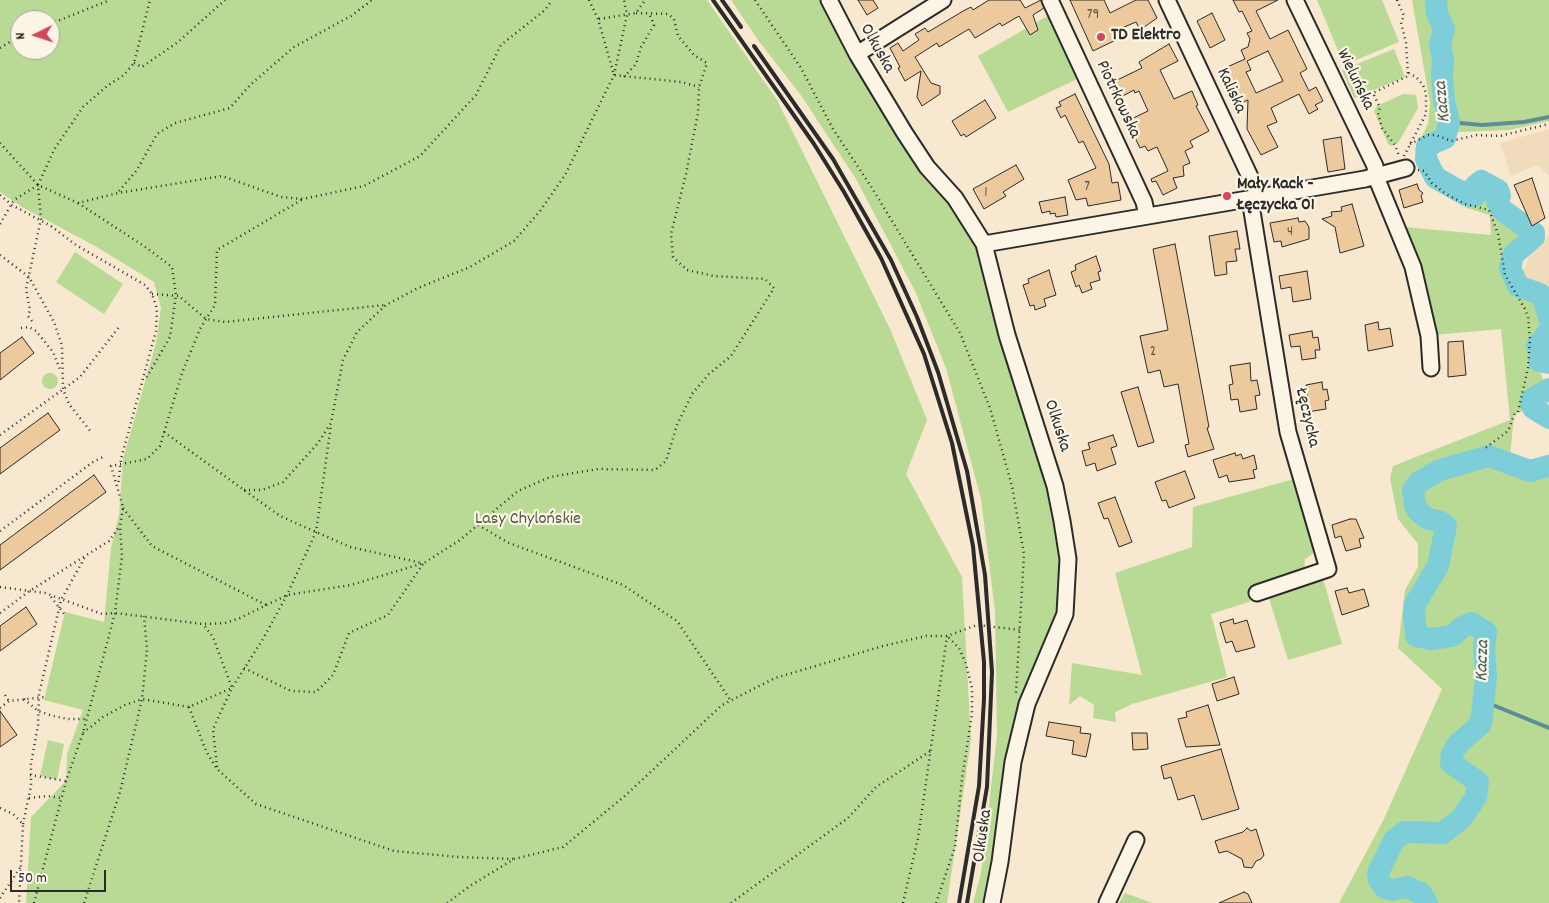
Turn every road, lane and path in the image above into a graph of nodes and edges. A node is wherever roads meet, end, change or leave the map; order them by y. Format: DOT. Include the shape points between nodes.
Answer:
graph roads {
  1 [pos="110,0"];
  2 [pos="150,0"];
  3 [pos="225,0"];
  4 [pos="372,0"];
  5 [pos="552,0"];
  6 [pos="589,0"];
  7 [pos="624,0"];
  8 [pos="645,0"];
  9 [pos="756,0"];
  10 [pos="829,0"];
  11 [pos="943,0"];
  12 [pos="1050,0"];
  13 [pos="1166,0"];
  14 [pos="1295,0"];
  15 [pos="1397,0"];
  16 [pos="636,13"];
  17 [pos="649,13"];
  18 [pos="627,15"];
  19 [pos="598,19"];
  20 [pos="60,20"];
  21 [pos="857,54"];
  22 [pos="134,64"];
  23 [pos="1409,73"];
  24 [pos="614,75"];
  25 [pos="624,77"];
  26 [pos="699,87"];
  27 [pos="1549,124"];
  28 [pos="0,143"];
  29 [pos="1410,144"];
  30 [pos="1395,145"];
  31 [pos="1404,165"];
  32 [pos="1376,177"];
  33 [pos="38,185"];
  34 [pos="118,192"];
  35 [pos="0,194"];
  36 [pos="1255,198"];
  37 [pos="302,199"];
  38 [pos="78,203"];
  39 [pos="12,205"];
  40 [pos="1147,216"];
  41 [pos="41,219"];
  42 [pos="0,224"];
  43 [pos="984,244"];
  44 [pos="0,255"];
  45 [pos="29,278"];
  46 [pos="152,294"];
  47 [pos="176,295"];
  48 [pos="386,306"];
  49 [pos="206,319"];
  50 [pos="32,321"];
  51 [pos="119,327"];
  52 [pos="21,328"];
  53 [pos="1431,368"];
  54 [pos="62,374"];
  55 [pos="143,384"];
  56 [pos="63,389"];
  57 [pos="331,422"];
  58 [pos="91,432"];
  59 [pos="164,432"];
  60 [pos="0,435"];
  61 [pos="1484,449"];
  62 [pos="105,456"];
  63 [pos="121,462"];
  64 [pos="118,488"];
  65 [pos="244,490"];
  66 [pos="123,507"];
  67 [pos="478,525"];
  68 [pos="120,526"];
  69 [pos="0,531"];
  70 [pos="316,532"];
  71 [pos="85,557"];
  72 [pos="424,563"];
  73 [pos="0,587"];
  74 [pos="28,592"];
  75 [pos="1258,593"];
  76 [pos="287,595"];
  77 [pos="50,596"];
  78 [pos="61,600"];
  79 [pos="266,604"];
  80 [pos="60,609"];
  81 [pos="0,613"];
  82 [pos="115,613"];
  83 [pos="65,615"];
  84 [pos="144,616"];
  85 [pos="203,624"];
  86 [pos="1021,630"];
  87 [pos="947,636"];
  88 [pos="244,668"];
  89 [pos="232,688"];
  90 [pos="5,695"];
  91 [pos="1016,696"];
  92 [pos="45,698"];
  93 [pos="24,699"];
  94 [pos="142,699"];
  95 [pos="39,700"];
  96 [pos="9,701"];
  97 [pos="731,702"];
  98 [pos="189,707"];
  99 [pos="0,708"];
  100 [pos="38,711"];
  101 [pos="87,719"];
  102 [pos="83,734"];
  103 [pos="932,750"];
  104 [pos="217,769"];
  105 [pos="30,775"];
  106 [pos="66,782"];
  107 [pos="29,798"];
  108 [pos="61,798"];
  109 [pos="0,808"];
  110 [pos="23,824"];
  111 [pos="1136,840"];
  112 [pos="514,860"];
  113 [pos="20,866"];
  114 [pos="0,898"];
  115 [pos="19,903"];
  116 [pos="34,903"];
  117 [pos="84,903"];
  118 [pos="447,903"];
  119 [pos="731,903"];
  120 [pos="903,903"];
  121 [pos="936,903"];
  122 [pos="992,903"];
  123 [pos="1107,903"];
  1 -- 20 [label="path"];
  2 -- 22 [label="path"];
  3 -- 22 [label="path" via="171,48 142,67"];
  4 -- 34 [label="path" via="351,16 294,46 250,85 230,108 175,123 157,134 137,170"];
  5 -- 37 [label="path" via="545,10 502,45 476,95 420,156 364,186"];
  6 -- 19 [label="path"];
  7 -- 18 [label="path"];
  8 -- 16 [label="path"];
  9 -- 86 [label="path" via="801,68 832,128 960,333 990,408 1012,486 1024,554"];
  10 -- 21 [label="street, Olkuska"];
  11 -- 21 [label="street"];
  12 -- 40 [label="street, Piotrkowska" via="1144,202"];
  13 -- 36 [label="street, Kaliska"];
  14 -- 32 [label="street, Wieluńska" via="1375,166"];
  15 -- 23 [label="path" via="1404,16 1401,22"];
  16 -- 17 [label="path"];
  16 -- 18 [label="path"];
  17 -- 25 [label="path" via="654,25 641,47 636,64"];
  17 -- 26 [label="path" via="668,14 674,19 678,36 694,55 706,63"];
  18 -- 19 [label="path"];
  18 -- 24 [label="path"];
  19 -- 24 [label="path"];
  21 -- 43 [label="street, Olkuska" via="927,167 955,198"];
  22 -- 33 [label="path" via="82,108 54,148"];
  23 -- 29 [label="path" via="1423,85 1427,102 1426,114"];
  23 -- 30 [label="path" via="1407,77 1373,93 1380,108 1382,128"];
  24 -- 25 [label="path"];
  24 -- 48 [label="path" via="565,175 514,241 470,267 418,288"];
  25 -- 26 [label="path" via="681,82"];
  26 -- 67 [label="path" via="698,112 671,234 673,257 686,270 714,276 765,279 774,288 731,356 692,394 676,425 666,461 656,470 598,469 550,477 518,491"];
  27 -- 29 [label="path" via="1515,133 1476,135 1452,141 1428,134"];
  28 -- 33 [label="path"];
  29 -- 31 [label="path"];
  31 -- 32 [label="street"];
  31 -- 61 [label="path" via="1424,171 1438,188 1465,204 1489,210 1498,234 1505,275 1528,317 1528,368 1518,412 1508,431"];
  32 -- 36 [label="street"];
  32 -- 53 [label="street" via="1413,267 1428,336"];
  33 -- 38 [label="path"];
  33 -- 39 [label="path" via="14,200"];
  33 -- 41 [label="path"];
  34 -- 37 [label="path" via="222,176 281,197"];
  34 -- 38 [label="path"];
  35 -- 39 [label="path"];
  36 -- 40 [label="street"];
  36 -- 75 [label="street, Łęczycka" via="1288,432 1328,570"];
  37 -- 49 [label="path" via="217,250 215,305"];
  38 -- 47 [label="path" via="172,267"];
  39 -- 41 [label="path"];
  39 -- 42 [label="path"];
  40 -- 43 [label="street"];
  41 -- 45 [label="path"];
  41 -- 46 [label="path" via="76,245 145,285"];
  43 -- 122 [label="street, Olkuska" via="1008,335 1055,486 1068,559 1065,614 1027,704 1013,762"];
  44 -- 45 [label="path"];
  45 -- 50 [label="path" via="26,289 28,316"];
  45 -- 54 [label="path" via="60,336"];
  46 -- 47 [label="path"];
  46 -- 55 [label="path" via="157,309 156,331"];
  47 -- 49 [label="path" via="194,306"];
  47 -- 55 [label="path" via="170,337"];
  48 -- 49 [label="path" via="225,322"];
  48 -- 57 [label="path" via="358,332 343,360"];
  49 -- 59 [label="path" via="182,373"];
  51 -- 56 [label="path" via="80,378"];
  52 -- 54 [label="path" via="29,327 36,331 53,352"];
  54 -- 56 [label="path"];
  55 -- 63 [label="path"];
  56 -- 58 [label="path" via="69,404"];
  56 -- 60 [label="path"];
  57 -- 65 [label="path" via="318,443 283,482 262,490"];
  57 -- 70 [label="path"];
  59 -- 63 [label="path" via="160,446 147,459"];
  59 -- 65 [label="path"];
  62 -- 69 [label="path"];
  63 -- 64 [label="path"];
  63 -- 64 [label="path" via="111,466"];
  64 -- 66 [label="path"];
  65 -- 70 [label="path" via="280,516"];
  66 -- 68 [label="path"];
  66 -- 79 [label="path" via="152,546"];
  67 -- 72 [label="path"];
  67 -- 97 [label="path" via="509,543 623,585 677,621"];
  68 -- 71 [label="path" via="109,541"];
  68 -- 82 [label="path" via="122,556"];
  70 -- 72 [label="path" via="350,547"];
  70 -- 76 [label="path"];
  71 -- 74 [label="path"];
  71 -- 78 [label="path"];
  72 -- 76 [label="path" via="350,585"];
  72 -- 88 [label="path" via="388,614 349,633 334,675 316,692 291,691"];
  73 -- 74 [label="path"];
  74 -- 77 [label="path"];
  74 -- 81 [label="path"];
  76 -- 79 [label="path"];
  76 -- 88 [label="path"];
  77 -- 78 [label="path"];
  77 -- 80 [label="path"];
  78 -- 80 [label="path"];
  78 -- 82 [label="path" via="102,614"];
  79 -- 85 [label="path" via="225,623"];
  80 -- 83 [label="path"];
  80 -- 95 [label="path"];
  82 -- 84 [label="path"];
  82 -- 101 [label="path"];
  84 -- 85 [label="path"];
  84 -- 94 [label="path" via="148,650"];
  85 -- 89 [label="path" via="213,637"];
  86 -- 87 [label="path" via="977,625"];
  86 -- 91 [label="path"];
  87 -- 97 [label="path" via="926,636 892,644 784,676"];
  87 -- 103 [label="path"];
  87 -- 121 [label="path" via="959,648 966,664 972,688 972,714 955,847"];
  88 -- 89 [label="path"];
  89 -- 98 [label="path"];
  89 -- 104 [label="path" via="213,729"];
  90 -- 96 [label="path"];
  92 -- 95 [label="path"];
  93 -- 95 [label="path"];
  93 -- 96 [label="path"];
  93 -- 100 [label="path"];
  94 -- 98 [label="path"];
  94 -- 102 [label="path" via="103,717"];
  94 -- 117 [label="path" via="120,792"];
  95 -- 100 [label="path"];
  96 -- 99 [label="path"];
  97 -- 112 [label="path" via="722,705 626,795 563,847"];
  98 -- 104 [label="path" via="206,751"];
  100 -- 101 [label="path" via="68,719"];
  100 -- 105 [label="path"];
  101 -- 102 [label="path"];
  102 -- 106 [label="path"];
  103 -- 119 [label="path" via="876,787 848,818"];
  103 -- 120 [label="path" via="918,838"];
  104 -- 112 [label="path" via="256,804 394,851"];
  105 -- 106 [label="path"];
  105 -- 107 [label="path"];
  106 -- 108 [label="path"];
  107 -- 108 [label="path"];
  107 -- 110 [label="path"];
  108 -- 116 [label="path"];
  109 -- 110 [label="path"];
  110 -- 113 [label="path"];
  111 -- 123 [label="street"];
  112 -- 118 [label="path"];
  113 -- 114 [label="path"];
  113 -- 115 [label="path"];
}
